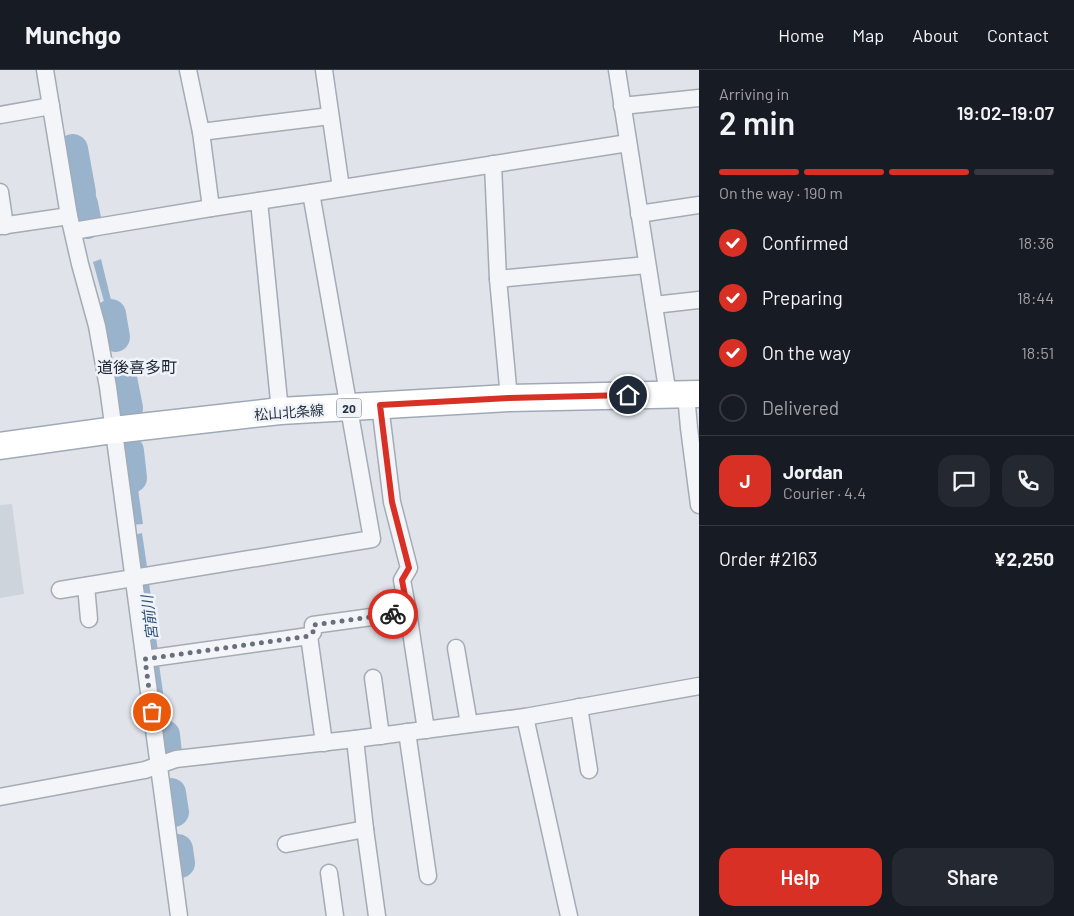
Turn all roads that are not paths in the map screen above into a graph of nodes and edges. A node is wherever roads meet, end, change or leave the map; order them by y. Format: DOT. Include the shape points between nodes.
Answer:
graph roads {
  1 [pos="45,70"];
  2 [pos="188,70"];
  3 [pos="324,70"];
  4 [pos="617,70"];
  5 [pos="699,98"];
  6 [pos="51,106"];
  7 [pos="622,106"];
  8 [pos="0,114"];
  9 [pos="330,116"];
  10 [pos="201,132"];
  11 [pos="628,143"];
  12 [pos="493,164"];
  13 [pos="341,188"];
  14 [pos="0,192"];
  15 [pos="311,193"];
  16 [pos="259,200"];
  17 [pos="699,205"];
  18 [pos="211,208"];
  19 [pos="639,214"];
  20 [pos="71,224"];
  21 [pos="3,226"];
  22 [pos="647,265"];
  23 [pos="498,279"];
  24 [pos="699,300"];
  25 [pos="654,305"];
  26 [pos="685,394"];
  27 [pos="509,398"];
  28 [pos="380,405"];
  29 [pos="348,408"];
  30 [pos="280,411"];
  31 [pos="114,430"];
  32 [pos="0,446"];
  33 [pos="699,505"];
  34 [pos="134,578"];
  35 [pos="86,586"];
  36 [pos="60,590"];
  37 [pos="408,612"];
  38 [pos="89,619"];
  39 [pos="309,636"];
  40 [pos="456,648"];
  41 [pos="145,659"];
  42 [pos="373,678"];
  43 [pos="699,686"];
  44 [pos="579,707"];
  45 [pos="525,717"];
  46 [pos="469,724"];
  47 [pos="426,730"];
  48 [pos="407,732"];
  49 [pos="381,736"];
  50 [pos="355,739"];
  51 [pos="324,743"];
  52 [pos="159,764"];
  53 [pos="589,770"];
  54 [pos="0,797"];
  55 [pos="365,829"];
  56 [pos="286,844"];
  57 [pos="329,872"];
  58 [pos="428,876"];
  59 [pos="179,916"];
  60 [pos="335,916"];
  61 [pos="377,916"];
  62 [pos="569,916"];
  1 -- 6 [label="street"];
  2 -- 10 [label="street"];
  3 -- 9 [label="street"];
  4 -- 7 [label="street"];
  5 -- 7 [label="street"];
  6 -- 8 [label="street"];
  6 -- 20 [label="street"];
  7 -- 11 [label="street"];
  9 -- 10 [label="street"];
  9 -- 13 [label="street"];
  10 -- 18 [label="street"];
  11 -- 12 [label="street"];
  11 -- 19 [label="street"];
  12 -- 13 [label="street"];
  12 -- 23 [label="street"];
  13 -- 15 [label="street"];
  14 -- 21 [label="street"];
  15 -- 16 [label="street"];
  15 -- 29 [label="street"];
  16 -- 18 [label="street"];
  16 -- 30 [label="street"];
  17 -- 19 [label="street"];
  18 -- 20 [label="street"];
  19 -- 22 [label="street"];
  20 -- 21 [label="street"];
  20 -- 31 [label="street" via="97,326"];
  22 -- 23 [label="street"];
  22 -- 25 [label="street"];
  23 -- 27 [label="street"];
  24 -- 25 [label="street"];
  25 -- 26 [label="street"];
  26 -- 27 [label="main road, 松山北条線 / 20"];
  26 -- 33 [label="street"];
  27 -- 28 [label="main road, 松山北条線 / 20"];
  28 -- 29 [label="main road, 松山北条線 / 20"];
  28 -- 37 [label="street" via="392,502 409,568 402,580"];
  29 -- 30 [label="main road, 松山北条線 / 20"];
  29 -- 34 [label="street" via="372,539"];
  30 -- 31 [label="main road, 松山北条線 / 20"];
  31 -- 32 [label="main road, 松山北条線 / 20"];
  31 -- 34 [label="street"];
  34 -- 35 [label="street"];
  34 -- 41 [label="street"];
  35 -- 36 [label="street"];
  35 -- 38 [label="street"];
  37 -- 39 [label="street" via="313,625"];
  37 -- 47 [label="street"];
  39 -- 41 [label="street"];
  39 -- 51 [label="street"];
  40 -- 46 [label="street"];
  41 -- 52 [label="street"];
  42 -- 49 [label="street"];
  43 -- 44 [label="street"];
  44 -- 45 [label="street"];
  44 -- 53 [label="street"];
  45 -- 46 [label="street"];
  45 -- 62 [label="street"];
  46 -- 47 [label="street"];
  47 -- 48 [label="street"];
  48 -- 49 [label="street"];
  48 -- 58 [label="street"];
  49 -- 50 [label="street"];
  50 -- 51 [label="street"];
  50 -- 55 [label="street"];
  51 -- 52 [label="street" via="176,759"];
  52 -- 54 [label="street" via="145,770"];
  52 -- 59 [label="street"];
  55 -- 56 [label="street"];
  55 -- 61 [label="street"];
  57 -- 60 [label="street"];
}
